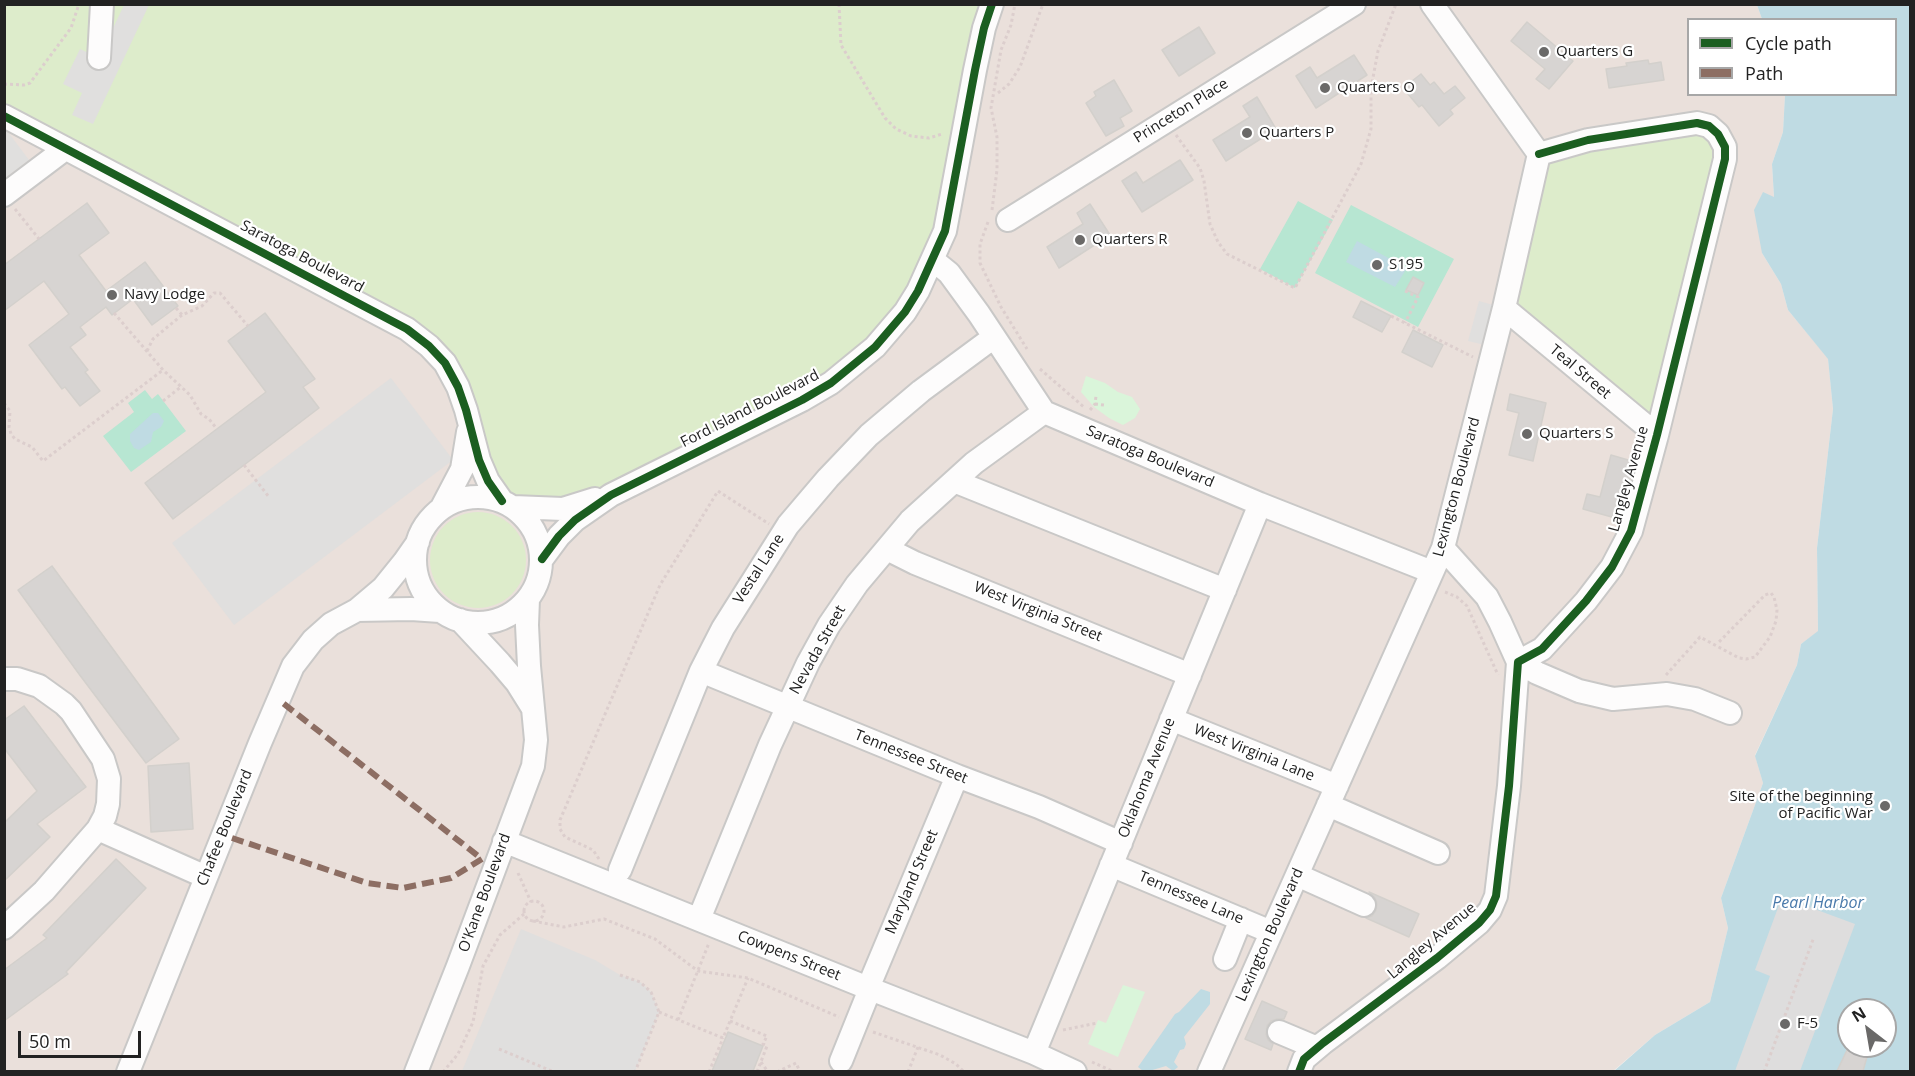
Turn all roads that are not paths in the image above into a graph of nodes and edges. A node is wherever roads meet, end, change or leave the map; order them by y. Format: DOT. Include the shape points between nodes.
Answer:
graph roads {
  1 [pos="102,4"];
  2 [pos="992,4"];
  3 [pos="1354,4"];
  4 [pos="1432,4"];
  5 [pos="99,58"];
  6 [pos="4,116"];
  7 [pos="65,149"];
  8 [pos="1539,154"];
  9 [pos="9,201"];
  10 [pos="1008,220"];
  11 [pos="933,260"];
  12 [pos="1504,308"];
  13 [pos="994,337"];
  14 [pos="1044,412"];
  15 [pos="470,424"];
  16 [pos="1657,435"];
  17 [pos="954,481"];
  18 [pos="611,495"];
  19 [pos="508,504"];
  20 [pos="1260,504"];
  21 [pos="441,509"];
  22 [pos="418,542"];
  23 [pos="1443,548"];
  24 [pos="887,549"];
  25 [pos="542,559"];
  26 [pos="1432,572"];
  27 [pos="1225,590"];
  28 [pos="528,599"];
  29 [pos="357,610"];
  30 [pos="450,616"];
  31 [pos="1518,662"];
  32 [pos="701,671"];
  33 [pos="1190,675"];
  34 [pos="4,679"];
  35 [pos="788,706"];
  36 [pos="534,711"];
  37 [pos="1730,713"];
  38 [pos="1171,719"];
  39 [pos="957,777"];
  40 [pos="1333,795"];
  41 [pos="98,829"];
  42 [pos="504,841"];
  43 [pos="1121,843"];
  44 [pos="1438,854"];
  45 [pos="1111,865"];
  46 [pos="620,870"];
  47 [pos="1297,875"];
  48 [pos="206,877"];
  49 [pos="1364,904"];
  50 [pos="1242,919"];
  51 [pos="705,927"];
  52 [pos="4,928"];
  53 [pos="1272,932"];
  54 [pos="1225,959"];
  55 [pos="869,988"];
  56 [pos="1279,1032"];
  57 [pos="1317,1048"];
  58 [pos="1034,1053"];
  59 [pos="841,1061"];
  60 [pos="128,1071"];
  61 [pos="416,1071"];
  62 [pos="1075,1071"];
  63 [pos="1209,1071"];
  64 [pos="1299,1071"];
  1 -- 5 [label="street"];
  2 -- 11 [label="street, Ford Island Boulevard" via="975,70 950,211"];
  3 -- 10 [label="street, Princeton Place"];
  4 -- 8 [label="street"];
  6 -- 7 [label="street, Saratoga Boulevard"];
  7 -- 9 [label="street"];
  7 -- 15 [label="street, Saratoga Boulevard" via="407,329 445,363"];
  8 -- 12 [label="street, Lexington Boulevard"];
  8 -- 16 [label="street, Langley Avenue" via="1588,140 1697,123 1709,126 1725,147"];
  11 -- 13 [label="street" via="949,273"];
  11 -- 18 [label="street, Ford Island Boulevard" via="918,291 892,327 875,347 831,383"];
  12 -- 16 [label="street, Teal Street"];
  12 -- 23 [label="street, Lexington Boulevard"];
  13 -- 14 [label="street"];
  13 -- 32 [label="street, Vestal Lane" via="869,435 828,478 783,533 723,628"];
  14 -- 17 [label="street, Nevada Street"];
  14 -- 20 [label="street, Saratoga Boulevard"];
  15 -- 19 [label="street, Saratoga Boulevard" via="488,481"];
  15 -- 21 [label="street, Saratoga Boulevard" via="462,469"];
  16 -- 31 [label="street, Langley Avenue" via="1631,531 1612,567 1542,649"];
  17 -- 24 [label="street, Nevada Street" via="910,521"];
  17 -- 27 [label="street"];
  18 -- 19 [label="street, Ford Island Boulevard" via="563,509"];
  18 -- 25 [label="street, Ford Island Boulevard" via="575,520"];
  19 -- 21 [label="street" via="471,497"];
  19 -- 25 [label="street" via="528,521 538,539"];
  20 -- 26 [label="street, Saratoga Boulevard"];
  20 -- 27 [label="street, Oklahoma Avenue"];
  21 -- 22 [label="street" via="423,529"];
  22 -- 29 [label="street, Chafee Boulevard" via="383,588"];
  22 -- 30 [label="street" via="418,580 427,597"];
  23 -- 26 [label="street, Lexington Boulevard"];
  23 -- 31 [label="street" via="1487,597"];
  24 -- 33 [label="street, West Virginia Street"];
  24 -- 35 [label="street, Nevada Street" via="829,625"];
  25 -- 28 [label="street" via="538,580"];
  26 -- 40 [label="street, Lexington Boulevard"];
  27 -- 33 [label="street, Oklahoma Avenue"];
  28 -- 30 [label="street" via="497,620 478,623"];
  28 -- 36 [label="street, O'Kane Boulevard"];
  29 -- 30 [label="street, Chafee Boulevard" via="411,609"];
  29 -- 48 [label="street, Chafee Boulevard" via="331,624 293,666"];
  30 -- 36 [label="street, O'Kane Boulevard" via="517,683"];
  31 -- 37 [label="street" via="1579,691 1614,699 1667,694 1695,699"];
  31 -- 57 [label="street, Langley Avenue" via="1509,786 1496,896 1490,910 1437,958"];
  32 -- 35 [label="street, Tennessee Street"];
  32 -- 46 [label="street, Vestal Lane"];
  33 -- 38 [label="street, Oklahoma Avenue"];
  34 -- 41 [label="street" via="39,686 64,704 103,759 109,792 105,816"];
  35 -- 39 [label="street, Tennessee Street"];
  35 -- 51 [label="street, Nevada Street"];
  36 -- 42 [label="street, O'Kane Boulevard" via="533,766"];
  38 -- 40 [label="street, West Virginia Lane"];
  38 -- 43 [label="street, Oklahoma Avenue"];
  39 -- 43 [label="street, Tennessee Street"];
  39 -- 55 [label="street, Maryland Street"];
  40 -- 44 [label="street, West Virginia Lane"];
  40 -- 47 [label="street, Lexington Boulevard"];
  41 -- 48 [label="street"];
  41 -- 52 [label="street" via="44,891"];
  42 -- 51 [label="street, Cowpens Street"];
  42 -- 61 [label="street, O'Kane Boulevard"];
  43 -- 45 [label="street, Oklahoma Avenue"];
  45 -- 50 [label="street, Tennessee Lane"];
  45 -- 58 [label="street, Oklahoma Avenue"];
  47 -- 49 [label="street"];
  47 -- 53 [label="street, Lexington Boulevard"];
  48 -- 60 [label="street, Chafee Boulevard"];
  50 -- 53 [label="street, Tennessee Lane"];
  50 -- 54 [label="street"];
  51 -- 55 [label="street, Cowpens Street"];
  53 -- 63 [label="street, Lexington Boulevard"];
  55 -- 58 [label="street, Cowpens Street"];
  55 -- 59 [label="street, Maryland Street"];
  56 -- 57 [label="street"];
  57 -- 64 [label="street, Langley Avenue" via="1304,1059"];
  58 -- 62 [label="street, Cowpens Street"];
}
